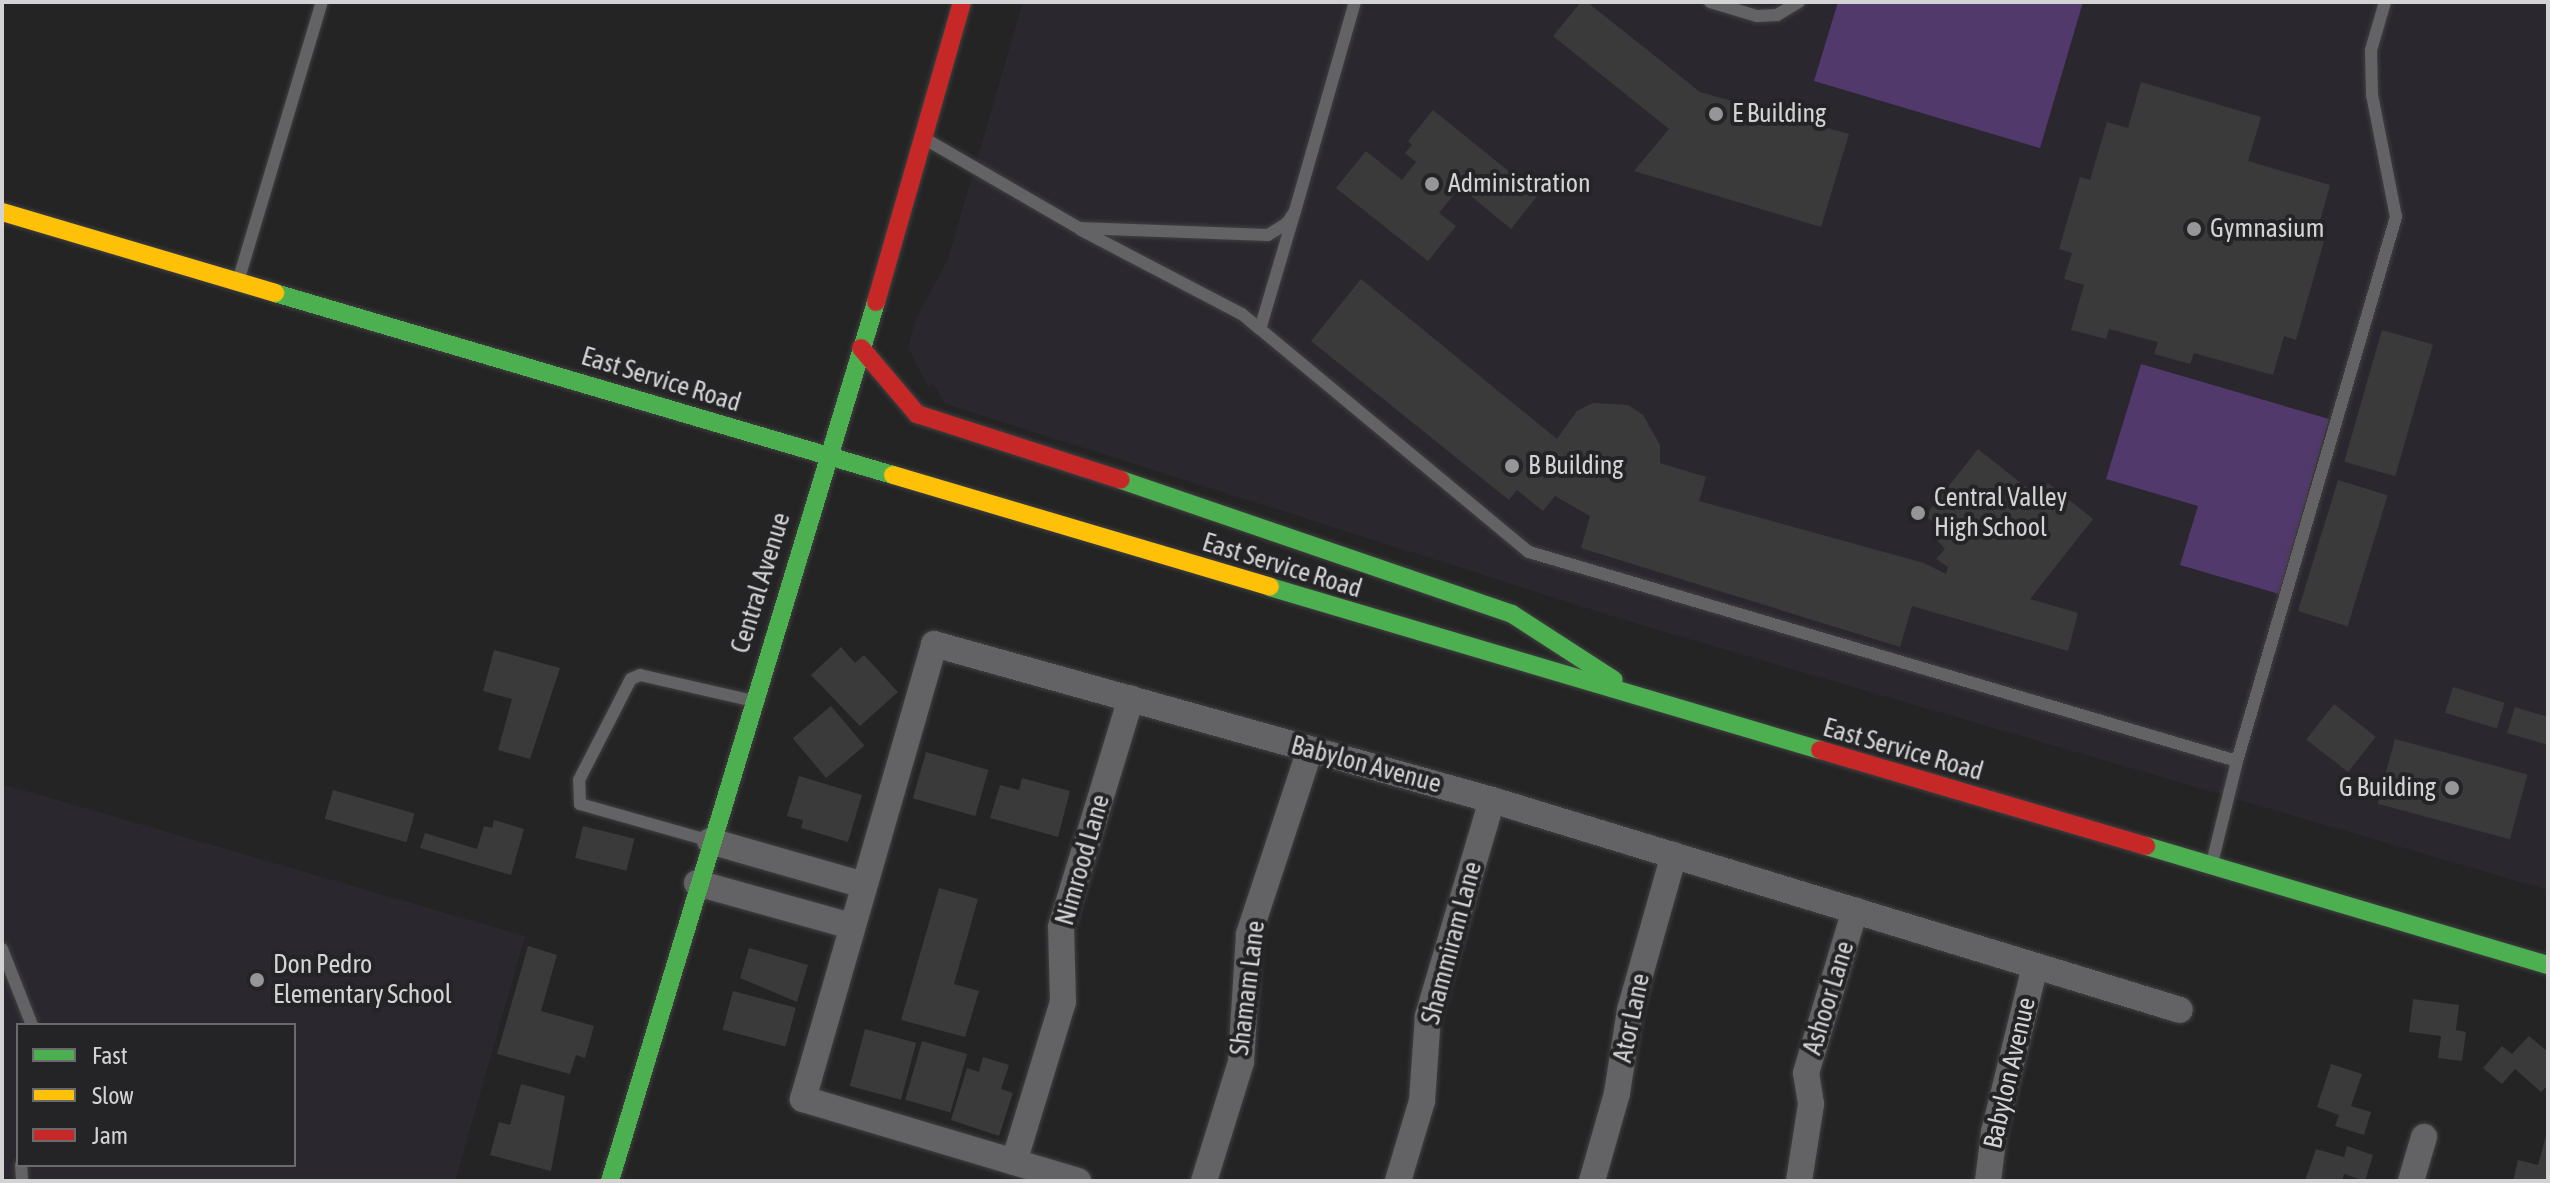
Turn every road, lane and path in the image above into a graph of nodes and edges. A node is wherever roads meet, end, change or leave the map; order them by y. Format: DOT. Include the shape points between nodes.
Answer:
graph roads {
  1 [pos="322,2"];
  2 [pos="962,2"];
  3 [pos="1355,2"];
  4 [pos="1710,2"];
  5 [pos="1799,2"];
  6 [pos="2385,2"];
  7 [pos="924,138"];
  8 [pos="1295,211"];
  9 [pos="2,212"];
  10 [pos="1079,228"];
  11 [pos="238,281"];
  12 [pos="1260,329"];
  13 [pos="861,348"];
  14 [pos="827,457"];
  15 [pos="1131,698"];
  16 [pos="751,701"];
  17 [pos="1648,702"];
  18 [pos="1310,750"];
  19 [pos="2237,761"];
  20 [pos="1492,800"];
  21 [pos="710,841"];
  22 [pos="1674,855"];
  23 [pos="2212,863"];
  24 [pos="697,883"];
  25 [pos="863,885"];
  26 [pos="1855,910"];
  27 [pos="851,926"];
  28 [pos="2,949"];
  29 [pos="2548,965"];
  30 [pos="2035,966"];
  31 [pos="2180,1010"];
  32 [pos="31,1023"];
  33 [pos="2424,1137"];
  34 [pos="1014,1162"];
  35 [pos="610,1181"];
  36 [pos="1078,1181"];
  37 [pos="1204,1181"];
  38 [pos="1398,1181"];
  39 [pos="1592,1181"];
  40 [pos="1799,1181"];
  41 [pos="1988,1181"];
  42 [pos="2411,1181"];
  1 -- 11 [label="lane"];
  2 -- 7 [label="street, Central Avenue"];
  3 -- 8 [label="lane"];
  4 -- 5 [label="lane" via="1757,16 1777,15"];
  6 -- 19 [label="lane" via="2371,50 2372,95 2396,217"];
  7 -- 10 [label="lane"];
  7 -- 13 [label="street, Central Avenue"];
  8 -- 10 [label="lane" via="1268,235"];
  8 -- 12 [label="lane"];
  9 -- 11 [label="street, East Service Road"];
  10 -- 12 [label="lane" via="1242,314"];
  11 -- 14 [label="street, East Service Road"];
  12 -- 19 [label="lane" via="1529,552"];
  13 -- 14 [label="street, Central Avenue"];
  13 -- 17 [label="street" via="917,414 1310,541 1512,614"];
  14 -- 16 [label="street, Central Avenue"];
  14 -- 17 [label="street, East Service Road"];
  15 -- 18 [label="street, Babylon Avenue"];
  15 -- 25 [label="street, Babylon Avenue" via="934,644"];
  15 -- 34 [label="street, Nimrood Lane" via="1061,927 1063,1002"];
  16 -- 21 [label="street, Central Avenue"];
  16 -- 21 [label="lane" via="640,675 631,679 579,780 580,804"];
  17 -- 23 [label="street, East Service Road"];
  18 -- 20 [label="street, Babylon Avenue"];
  18 -- 37 [label="street, Shamam Lane" via="1249,934 1241,1062"];
  19 -- 23 [label="lane"];
  20 -- 22 [label="street, Babylon Avenue"];
  20 -- 38 [label="street, Shammiram Lane" via="1428,1016 1422,1101"];
  21 -- 24 [label="street, Central Avenue"];
  21 -- 25 [label="street"];
  22 -- 26 [label="street, Babylon Avenue"];
  22 -- 39 [label="street, Ator Lane" via="1630,1010 1617,1093"];
  23 -- 29 [label="street, East Service Road"];
  24 -- 27 [label="street"];
  24 -- 35 [label="street, Central Avenue"];
  25 -- 27 [label="street, Babylon Avenue"];
  26 -- 30 [label="street, Babylon Avenue"];
  26 -- 40 [label="street, Ashoor Lane" via="1806,1073 1811,1104"];
  27 -- 34 [label="street, Babylon Avenue" via="803,1099"];
  28 -- 32 [label="lane"];
  30 -- 31 [label="street, Babylon Avenue"];
  30 -- 41 [label="street, Babylon Avenue" via="1994,1132"];
  33 -- 42 [label="street"];
  34 -- 36 [label="street, Babylon Avenue"];
}
